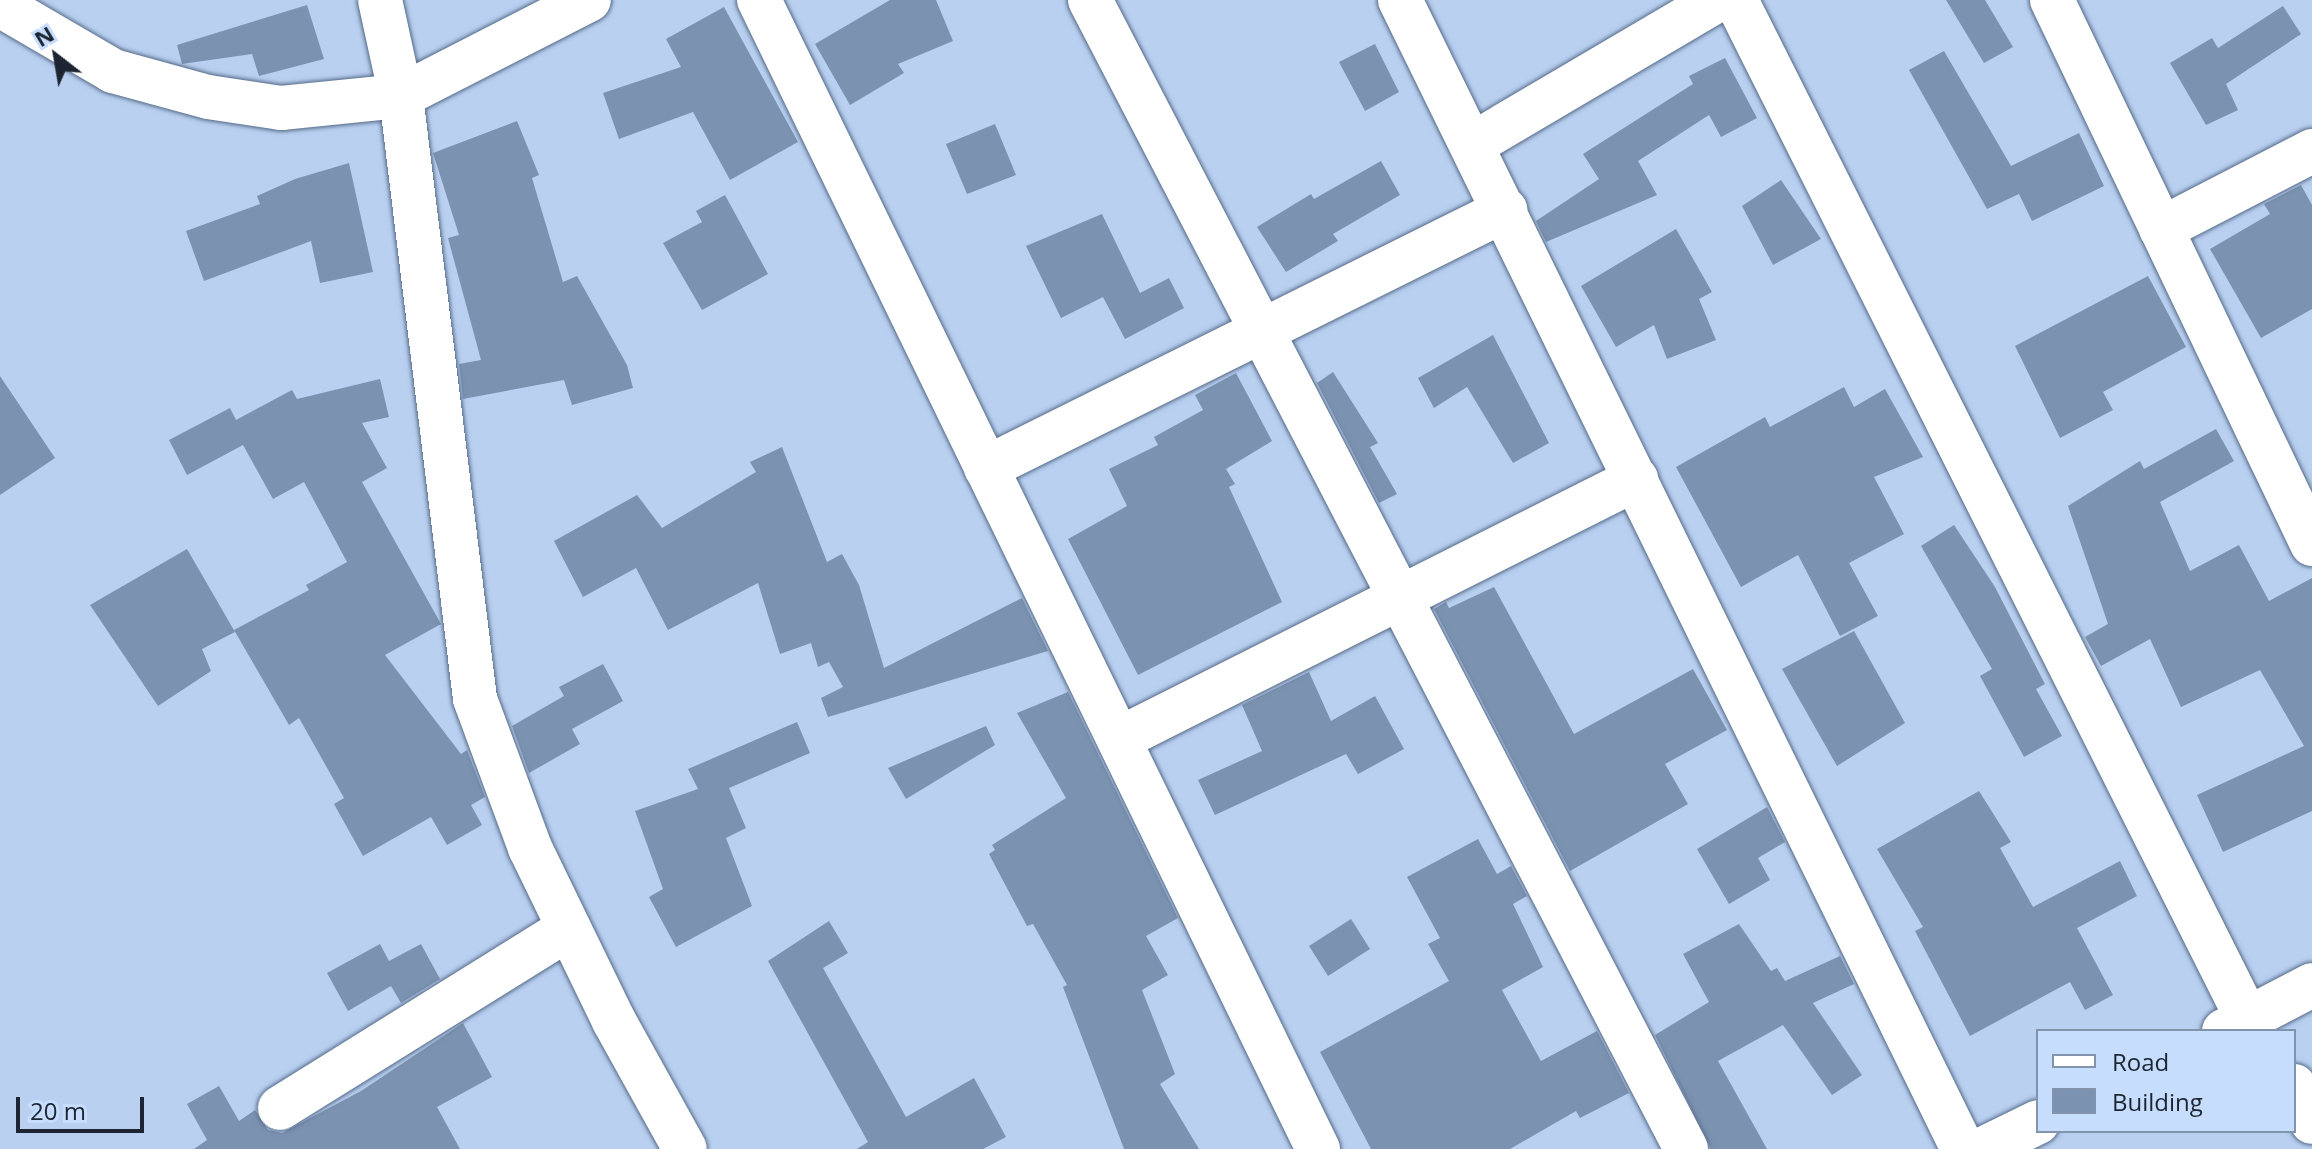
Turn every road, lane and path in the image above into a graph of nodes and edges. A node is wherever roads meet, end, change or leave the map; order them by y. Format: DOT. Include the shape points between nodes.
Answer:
graph roads {
  1 [pos="380,0"];
  2 [pos="589,0"];
  3 [pos="759,0"];
  4 [pos="1090,0"];
  5 [pos="1400,0"];
  6 [pos="1717,0"];
  7 [pos="1736,0"];
  8 [pos="0,5"];
  9 [pos="2067,6"];
  10 [pos="401,96"];
  11 [pos="1473,144"];
  12 [pos="2312,151"];
  13 [pos="1505,210"];
  14 [pos="2161,229"];
  15 [pos="1262,330"];
  16 [pos="986,468"];
  17 [pos="1636,479"];
  18 [pos="2312,544"];
  19 [pos="1400,598"];
  20 [pos="1119,739"];
  21 [pos="569,928"];
  22 [pos="2312,985"];
  23 [pos="2249,1023"];
  24 [pos="2296,1090"];
  25 [pos="280,1108"];
  26 [pos="2312,1122"];
  27 [pos="2036,1123"];
  28 [pos="685,1149"];
  29 [pos="1318,1149"];
  30 [pos="1686,1149"];
  31 [pos="1963,1149"];
  32 [pos="1983,1149"];
  1 -- 10 [label="street"];
  2 -- 10 [label="street"];
  3 -- 16 [label="street"];
  4 -- 15 [label="street"];
  5 -- 11 [label="street"];
  6 -- 11 [label="street"];
  7 -- 23 [label="street"];
  8 -- 10 [label="street" via="113,71 208,97 281,108"];
  9 -- 14 [label="street"];
  10 -- 21 [label="street" via="475,699 530,848"];
  11 -- 13 [label="street"];
  12 -- 14 [label="street"];
  13 -- 15 [label="street"];
  13 -- 17 [label="street"];
  14 -- 18 [label="street"];
  15 -- 16 [label="street"];
  15 -- 19 [label="street"];
  16 -- 20 [label="street"];
  17 -- 19 [label="street"];
  17 -- 31 [label="street"];
  19 -- 20 [label="street"];
  19 -- 30 [label="street"];
  20 -- 29 [label="street"];
  21 -- 25 [label="street"];
  21 -- 28 [label="street"];
  22 -- 23 [label="street"];
  24 -- 26 [label="street"];
  27 -- 32 [label="street"];
}
